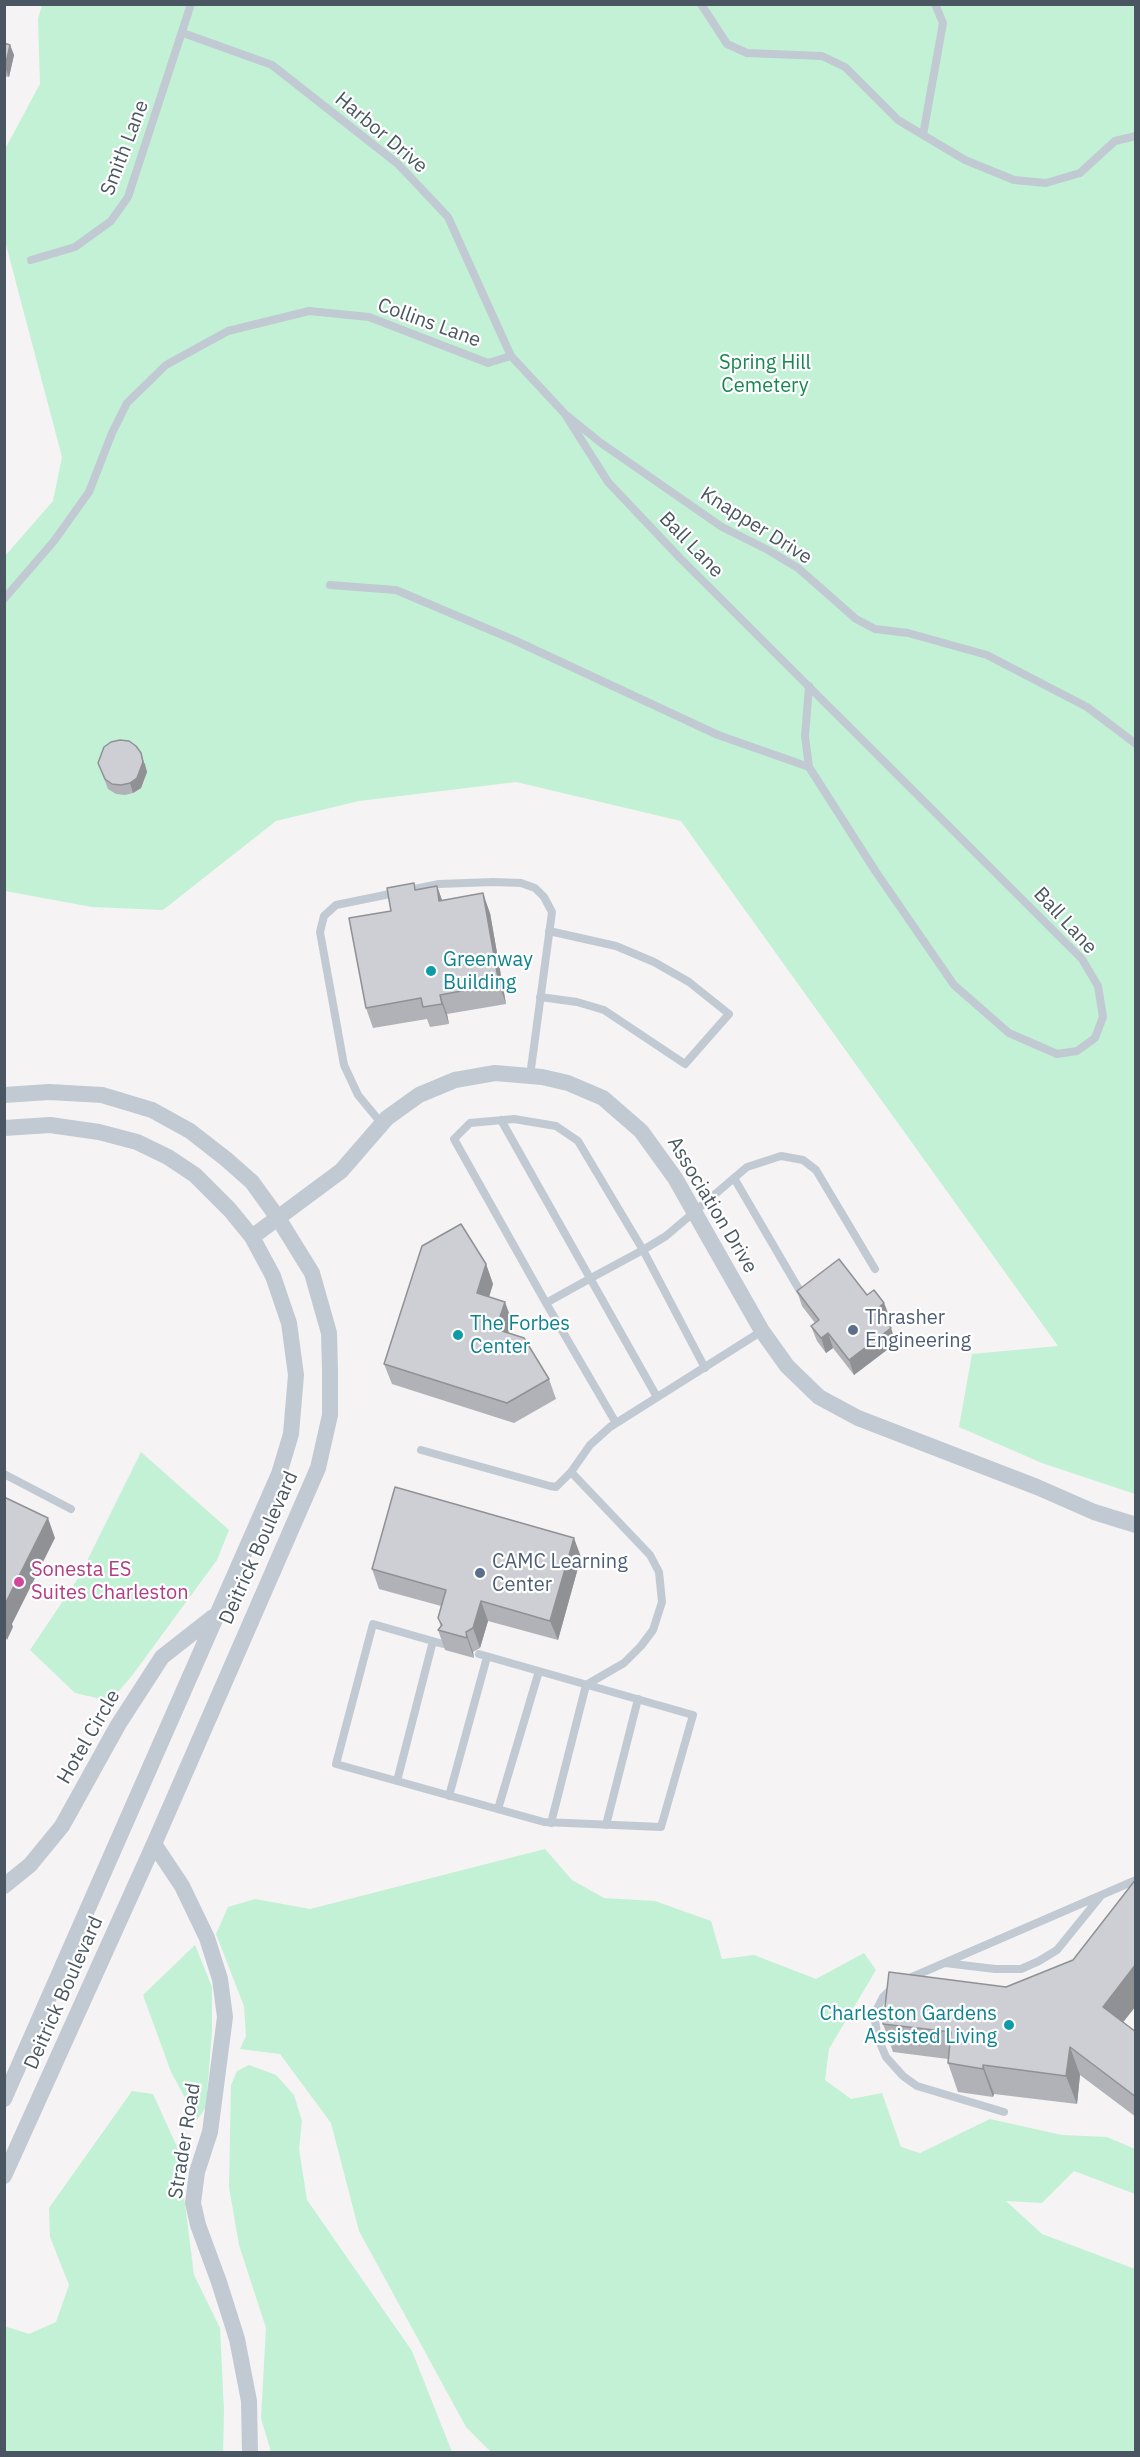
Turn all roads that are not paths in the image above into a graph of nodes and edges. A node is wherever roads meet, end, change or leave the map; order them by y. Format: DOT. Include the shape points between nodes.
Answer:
graph roads {
  1 [pos="191,4"];
  2 [pos="701,4"];
  3 [pos="935,4"];
  4 [pos="183,33"];
  5 [pos="923,135"];
  6 [pos="1136,136"];
  7 [pos="31,260"];
  8 [pos="511,356"];
  9 [pos="565,414"];
  10 [pos="330,585"];
  11 [pos="4,599"];
  12 [pos="809,687"];
  13 [pos="1136,744"];
  14 [pos="809,767"];
  15 [pos="549,931"];
  16 [pos="540,997"];
  17 [pos="530,1076"];
  18 [pos="4,1095"];
  19 [pos="501,1120"];
  20 [pos="382,1124"];
  21 [pos="4,1128"];
  22 [pos="734,1178"];
  23 [pos="693,1211"];
  24 [pos="278,1218"];
  25 [pos="252,1237"];
  26 [pos="643,1250"];
  27 [pos="875,1269"];
  28 [pos="591,1278"];
  29 [pos="800,1291"];
  30 [pos="546,1303"];
  31 [pos="762,1331"];
  32 [pos="705,1368"];
  33 [pos="657,1397"];
  34 [pos="616,1423"];
  35 [pos="421,1450"];
  36 [pos="571,1472"];
  37 [pos="4,1474"];
  38 [pos="71,1509"];
  39 [pos="1136,1525"];
  40 [pos="216,1615"];
  41 [pos="433,1641"];
  42 [pos="443,1644"];
  43 [pos="539,1671"];
  44 [pos="586,1685"];
  45 [pos="638,1699"];
  46 [pos="397,1781"];
  47 [pos="449,1796"];
  48 [pos="498,1809"];
  49 [pos="551,1822"];
  50 [pos="606,1825"];
  51 [pos="154,1844"];
  52 [pos="1136,1880"];
  53 [pos="4,1886"];
  54 [pos="1102,1895"];
  55 [pos="944,1963"];
  56 [pos="4,2099"];
  57 [pos="1004,2112"];
  58 [pos="4,2176"];
  59 [pos="250,2452"];
  1 -- 4 [label="lane, Smith Lane"];
  2 -- 5 [label="lane" via="727,44 747,53 822,56 845,67 898,120"];
  3 -- 5 [label="lane" via="943,23"];
  4 -- 7 [label="lane, Smith Lane" via="128,197 111,221 75,248"];
  4 -- 8 [label="lane, Harbor Drive" via="272,65 398,164 448,217"];
  5 -- 6 [label="lane" via="965,160 1014,180 1046,183 1080,173 1115,141"];
  8 -- 9 [label="lane, Knapper Drive"];
  8 -- 11 [label="lane, Collins Lane" via="488,363 369,317 309,311 228,331 166,365 127,403 88,492 54,541"];
  9 -- 12 [label="lane, Ball Lane" via="608,482"];
  9 -- 13 [label="lane, Knapper Drive" via="722,527 798,568 856,619 875,629 908,633 987,655 1087,707"];
  10 -- 14 [label="lane" via="396,590 718,735"];
  12 -- 14 [label="lane, Ball Lane" via="805,736"];
  12 -- 14 [label="lane, Ball Lane" via="1082,959 1098,986 1103,1017 1095,1038 1077,1051 1057,1054 1009,1033 954,985"];
  15 -- 16 [label="lane"];
  15 -- 16 [label="lane" via="616,946 654,962 689,982 729,1014 686,1064 604,1010"];
  15 -- 20 [label="lane" via="552,912 544,897 535,888 521,883 439,884 336,905 324,916 320,932 344,1065 358,1095"];
  16 -- 17 [label="lane"];
  17 -- 20 [label="street, Association Drive" via="495,1073 455,1080 419,1095"];
  17 -- 23 [label="street, Association Drive" via="568,1083 603,1098 641,1131"];
  18 -- 24 [label="street, Deitrick Boulevard" via="102,1095 152,1110 190,1131 226,1159 252,1182"];
  19 -- 26 [label="lane" via="556,1126 578,1141"];
  19 -- 28 [label="lane"];
  19 -- 30 [label="lane" via="470,1123 454,1139"];
  20 -- 24 [label="street, Association Drive" via="341,1171"];
  21 -- 25 [label="street, Deitrick Boulevard" via="50,1125 137,1142 168,1156 195,1175"];
  22 -- 23 [label="lane"];
  22 -- 27 [label="lane" via="763,1160 781,1156 803,1160 816,1170"];
  22 -- 29 [label="lane"];
  23 -- 26 [label="lane" via="666,1236"];
  23 -- 31 [label="street, Association Drive"];
  24 -- 25 [label="street, Association Drive"];
  24 -- 51 [label="street, Deitrick Boulevard" via="312,1273 329,1333 330,1415 318,1468"];
  25 -- 40 [label="street, Deitrick Boulevard" via="273,1276 290,1323 296,1375 291,1434 279,1474"];
  26 -- 28 [label="lane"];
  26 -- 32 [label="lane"];
  28 -- 30 [label="lane"];
  28 -- 33 [label="lane"];
  30 -- 34 [label="lane"];
  31 -- 32 [label="lane"];
  31 -- 39 [label="street, Association Drive" via="787,1366 819,1397 858,1418"];
  32 -- 33 [label="lane"];
  33 -- 34 [label="lane"];
  34 -- 36 [label="lane" via="590,1445"];
  35 -- 36 [label="lane" via="556,1487"];
  36 -- 44 [label="lane" via="650,1556 659,1572 662,1602 653,1630 641,1646 624,1663"];
  37 -- 38 [label="lane"];
  40 -- 53 [label="street, Hotel Circle" via="162,1657 118,1725 62,1826 30,1865"];
  40 -- 56 [label="street, Deitrick Boulevard"];
  41 -- 42 [label="lane"];
  41 -- 46 [label="lane"];
  41 -- 46 [label="lane" via="373,1624 336,1764"];
  43 -- 44 [label="lane"];
  43 -- 47 [label="lane" via="483,1655"];
  43 -- 48 [label="lane"];
  44 -- 45 [label="lane"];
  44 -- 49 [label="lane"];
  45 -- 50 [label="lane"];
  45 -- 50 [label="lane" via="693,1715 661,1827"];
  46 -- 47 [label="lane"];
  47 -- 48 [label="lane"];
  48 -- 49 [label="lane"];
  49 -- 50 [label="lane"];
  51 -- 58 [label="street, Deitrick Boulevard"];
  51 -- 59 [label="street, Strader Road" via="182,1886 220,1979 225,2017 210,2132 197,2172 193,2203 237,2339 249,2401"];
  52 -- 54 [label="lane"];
  54 -- 55 [label="lane"];
  54 -- 55 [label="lane" via="1057,1950 1021,1969 995,1970"];
  55 -- 57 [label="lane" via="897,1984 883,1997 874,2015 878,2038 886,2057 917,2086"];
}
